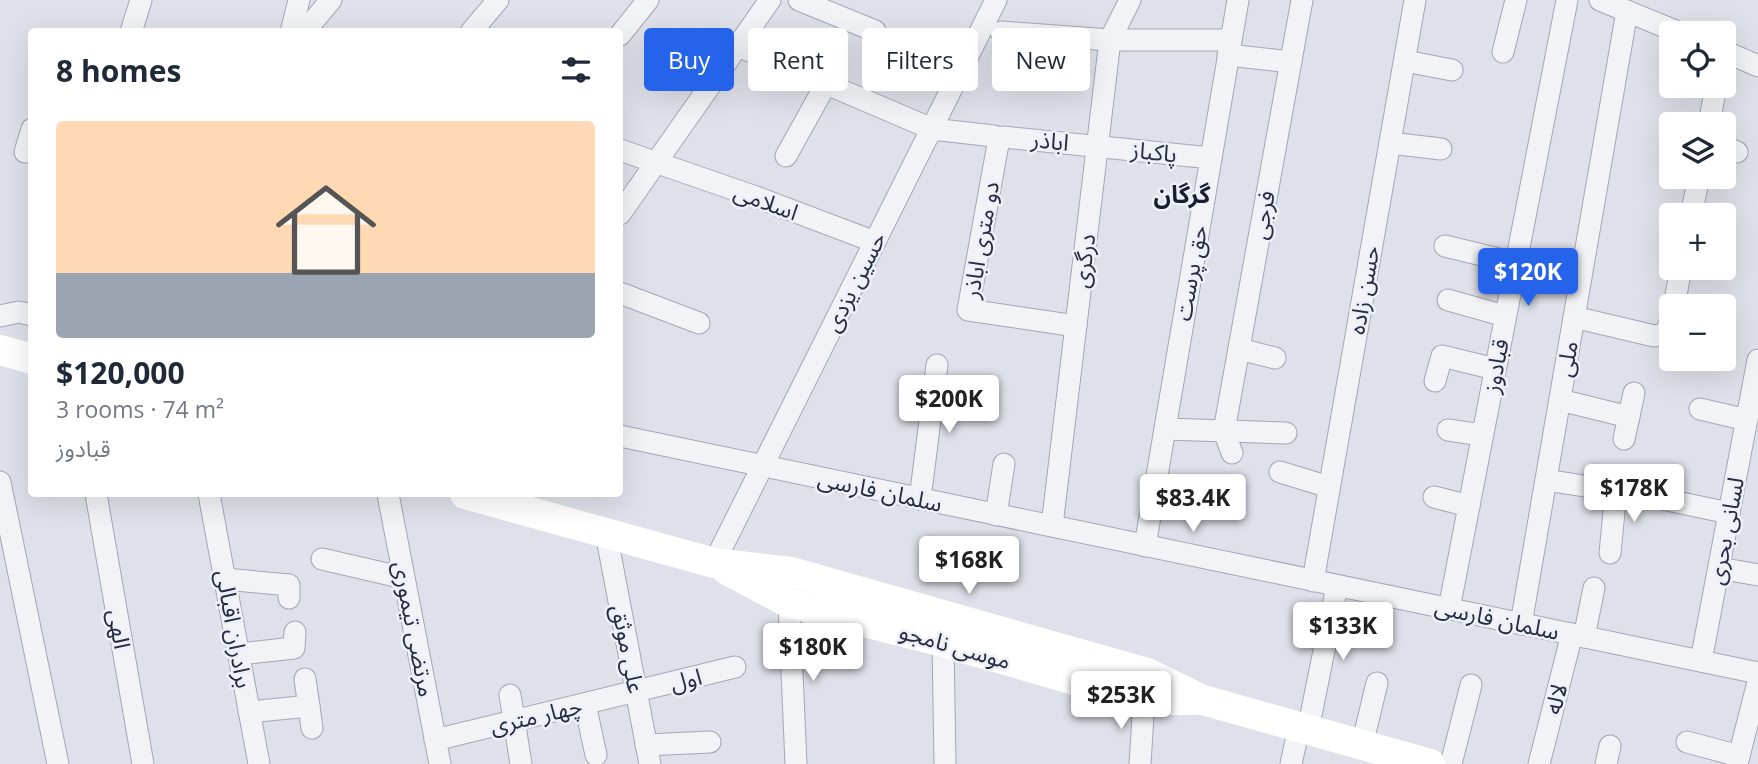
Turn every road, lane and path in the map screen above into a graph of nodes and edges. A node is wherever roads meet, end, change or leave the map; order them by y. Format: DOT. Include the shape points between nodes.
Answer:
graph roads {
  1 [pos="141,0"];
  2 [pos="299,0"];
  3 [pos="331,0"];
  4 [pos="498,0"];
  5 [pos="648,0"];
  6 [pos="799,0"];
  7 [pos="996,0"];
  8 [pos="1130,0"];
  9 [pos="1238,0"];
  10 [pos="1302,0"];
  11 [pos="1415,0"];
  12 [pos="1516,0"];
  13 [pos="1567,0"];
  14 [pos="1600,0"];
  15 [pos="761,4"];
  16 [pos="1627,11"];
  17 [pos="1659,24"];
  18 [pos="132,28"];
  19 [pos="292,28"];
  20 [pos="307,28"];
  21 [pos="474,28"];
  22 [pos="868,28"];
  23 [pos="623,31"];
  24 [pos="1090,39"];
  25 [pos="1110,40"];
  26 [pos="738,46"];
  27 [pos="1229,48"];
  28 [pos="748,50"];
  29 [pos="1503,52"];
  30 [pos="1736,56"];
  31 [pos="1405,61"];
  32 [pos="1291,62"];
  33 [pos="1758,66"];
  34 [pos="1452,70"];
  35 [pos="822,91"];
  36 [pos="842,91"];
  37 [pos="932,129"];
  38 [pos="998,139"];
  39 [pos="28,142"];
  40 [pos="1390,143"];
  41 [pos="1097,146"];
  42 [pos="1441,149"];
  43 [pos="623,151"];
  44 [pos="25,152"];
  45 [pos="786,156"];
  46 [pos="1211,158"];
  47 [pos="655,164"];
  48 [pos="623,210"];
  49 [pos="875,242"];
  50 [pos="1445,246"];
  51 [pos="1515,263"];
  52 [pos="623,294"];
  53 [pos="1448,300"];
  54 [pos="28,314"];
  55 [pos="0,316"];
  56 [pos="1505,316"];
  57 [pos="1574,317"];
  58 [pos="699,323"];
  59 [pos="1076,326"];
  60 [pos="1659,335"];
  61 [pos="1239,349"];
  62 [pos="0,350"];
  63 [pos="28,358"];
  64 [pos="1275,358"];
  65 [pos="937,365"];
  66 [pos="1758,365"];
  67 [pos="1495,369"];
  68 [pos="0,370"];
  69 [pos="28,378"];
  70 [pos="1435,381"];
  71 [pos="1634,393"];
  72 [pos="1560,400"];
  73 [pos="1700,409"];
  74 [pos="1629,417"];
  75 [pos="1747,420"];
  76 [pos="1165,429"];
  77 [pos="1448,429"];
  78 [pos="1224,431"];
  79 [pos="1286,433"];
  80 [pos="1482,435"];
  81 [pos="623,437"];
  82 [pos="1625,439"];
  83 [pos="1232,453"];
  84 [pos="1004,464"];
  85 [pos="763,466"];
  86 [pos="1748,466"];
  87 [pos="1280,472"];
  88 [pos="1546,480"];
  89 [pos="1329,487"];
  90 [pos="2,489"];
  91 [pos="1616,491"];
  92 [pos="97,497"];
  93 [pos="210,497"];
  94 [pos="389,497"];
  95 [pos="476,497"];
  96 [pos="1434,497"];
  97 [pos="920,499"];
  98 [pos="1469,506"];
  99 [pos="1729,513"];
  100 [pos="996,514"];
  101 [pos="1052,526"];
  102 [pos="0,533"];
  103 [pos="606,533"];
  104 [pos="1145,546"];
  105 [pos="1610,552"];
  106 [pos="322,559"];
  107 [pos="714,563"];
  108 [pos="1719,568"];
  109 [pos="1758,575"];
  110 [pos="404,578"];
  111 [pos="225,579"];
  112 [pos="1313,581"];
  113 [pos="1337,586"];
  114 [pos="1594,588"];
  115 [pos="289,597"];
  116 [pos="789,603"];
  117 [pos="1449,609"];
  118 [pos="1521,624"];
  119 [pos="946,629"];
  120 [pos="295,632"];
  121 [pos="1578,636"];
  122 [pos="239,653"];
  123 [pos="1702,661"];
  124 [pos="736,667"];
  125 [pos="1758,673"];
  126 [pos="305,679"];
  127 [pos="1758,682"];
  128 [pos="1377,683"];
  129 [pos="1471,685"];
  130 [pos="636,692"];
  131 [pos="510,695"];
  132 [pos="1143,700"];
  133 [pos="1203,700"];
  134 [pos="585,704"];
  135 [pos="310,706"];
  136 [pos="249,712"];
  137 [pos="514,721"];
  138 [pos="312,728"];
  139 [pos="1303,729"];
  140 [pos="435,740"];
  141 [pos="710,742"];
  142 [pos="1687,742"];
  143 [pos="1362,745"];
  144 [pos="597,755"];
  145 [pos="648,755"];
  146 [pos="1738,760"];
  147 [pos="1424,763"];
  148 [pos="58,764"];
  149 [pos="143,764"];
  150 [pos="259,764"];
  151 [pos="440,764"];
  152 [pos="521,764"];
  153 [pos="796,764"];
  154 [pos="945,764"];
  155 [pos="1140,764"];
  156 [pos="1291,764"];
  157 [pos="1451,764"];
  158 [pos="1539,764"];
  1 -- 18 [label="street"];
  2 -- 19 [label="street"];
  3 -- 20 [label="street"];
  4 -- 21 [label="street"];
  5 -- 23 [label="street"];
  6 -- 22 [label="street"];
  7 -- 37 [label="street, حسین یزدی"];
  8 -- 25 [label="street, درگری"];
  9 -- 27 [label="street, حق پرست"];
  10 -- 32 [label="street, فرجی"];
  11 -- 31 [label="street, حسن زاده"];
  12 -- 29 [label="street"];
  13 -- 51 [label="street, قبادوز"];
  14 -- 16 [label="street"];
  15 -- 26 [label="street"];
  16 -- 17 [label="street"];
  16 -- 57 [label="street, ملی"];
  24 -- 25 [label="street"];
  25 -- 27 [label="street"];
  25 -- 41 [label="street, درگری"];
  26 -- 28 [label="street, اباذر"];
  26 -- 47 [label="street"];
  27 -- 32 [label="street"];
  27 -- 46 [label="street, حق پرست"];
  30 -- 33 [label="street"];
  31 -- 34 [label="street"];
  31 -- 40 [label="street, حسن زاده"];
  32 -- 61 [label="street, فرجی"];
  35 -- 45 [label="street"];
  36 -- 37 [label="street, اباذر"];
  37 -- 38 [label="street, اباذر"];
  37 -- 49 [label="street, حسین یزدی"];
  38 -- 41 [label="street, اباذر"];
  38 -- 59 [label="street, دو متری اباذر" via="968,310"];
  39 -- 44 [label="street"];
  40 -- 42 [label="street"];
  40 -- 89 [label="street, حسن زاده"];
  41 -- 46 [label="street, پاکباز"];
  41 -- 59 [label="street, درگری"];
  43 -- 47 [label="street, اسلامی"];
  46 -- 76 [label="street, حق پرست"];
  47 -- 48 [label="street"];
  47 -- 49 [label="street, اسلامی"];
  49 -- 85 [label="street, حسین یزدی"];
  50 -- 51 [label="street"];
  51 -- 56 [label="street, قبادوز"];
  52 -- 58 [label="street"];
  53 -- 56 [label="street"];
  54 -- 55 [label="street"];
  56 -- 67 [label="street, قبادوز"];
  57 -- 60 [label="street"];
  57 -- 72 [label="street, ملی"];
  59 -- 101 [label="street, درگری"];
  61 -- 64 [label="street"];
  61 -- 78 [label="street, فرجی"];
  62 -- 63 [label="main road"];
  65 -- 97 [label="street"];
  66 -- 75 [label="street, لسانی بحری"];
  67 -- 70 [label="street" via="1442,356"];
  67 -- 80 [label="street, قبادوز"];
  68 -- 69 [label="main road"];
  71 -- 74 [label="street"];
  72 -- 74 [label="street"];
  72 -- 88 [label="street, ملی"];
  73 -- 75 [label="street"];
  74 -- 82 [label="street"];
  75 -- 86 [label="street, لسانی بحری"];
  76 -- 78 [label="street"];
  76 -- 104 [label="street, حق پرست"];
  77 -- 80 [label="street"];
  78 -- 79 [label="street"];
  78 -- 83 [label="street"];
  80 -- 98 [label="street, قبادوز"];
  81 -- 85 [label="street, سلمان فارسی"];
  84 -- 100 [label="street"];
  85 -- 97 [label="street, سلمان فارسی"];
  85 -- 107 [label="street, حسین یزدی"];
  86 -- 99 [label="street, لسانی بحری"];
  87 -- 89 [label="street"];
  88 -- 91 [label="street"];
  88 -- 118 [label="street, ملی"];
  89 -- 112 [label="street, حسن زاده"];
  90 -- 102 [label="street"];
  90 -- 148 [label="street"];
  91 -- 99 [label="street"];
  91 -- 105 [label="street"];
  92 -- 149 [label="street, الهی"];
  93 -- 111 [label="street, برادران اقبالی"];
  94 -- 110 [label="street, مرتضی تیموری"];
  95 -- 103 [label="main road, موسی نامجو"];
  96 -- 98 [label="street"];
  97 -- 100 [label="street, سلمان فارسی"];
  98 -- 117 [label="street, قبادوز"];
  99 -- 108 [label="street, لسانی بحری"];
  100 -- 101 [label="street, سلمان فارسی"];
  101 -- 104 [label="street, سلمان فارسی"];
  103 -- 107 [label="main road, موسی نامجو"];
  103 -- 130 [label="street, علی موثق"];
  104 -- 112 [label="street, سلمان فارسی"];
  106 -- 110 [label="street"];
  107 -- 116 [label="main road, موسی نامجو"];
  107 -- 119 [label="main road, موسی نامجو" via="792,572"];
  108 -- 109 [label="street"];
  108 -- 123 [label="street, لسانی بحری"];
  110 -- 140 [label="street, مرتضی تیموری"];
  111 -- 115 [label="street" via="289,585"];
  111 -- 122 [label="street, برادران اقبالی"];
  112 -- 113 [label="street, سلمان فارسی"];
  113 -- 117 [label="street, سلمان فارسی"];
  113 -- 139 [label="street"];
  114 -- 121 [label="street, لاله"];
  116 -- 119 [label="main road, موسی نامجو"];
  116 -- 153 [label="street"];
  117 -- 118 [label="street, سلمان فارسی"];
  118 -- 121 [label="street, سلمان فارسی"];
  119 -- 132 [label="main road, موسی نامجو"];
  119 -- 133 [label="main road, موسی نامجو" via="1147,673"];
  119 -- 154 [label="street"];
  120 -- 122 [label="street" via="294,648"];
  121 -- 123 [label="street, سلمان فارسی"];
  121 -- 158 [label="street, لاله"];
  122 -- 136 [label="street, برادران اقبالی"];
  123 -- 125 [label="street, سلمان فارسی"];
  124 -- 130 [label="street, اول"];
  126 -- 135 [label="street"];
  127 -- 146 [label="street"];
  128 -- 143 [label="street"];
  129 -- 157 [label="street"];
  130 -- 134 [label="street, چهار متری"];
  130 -- 145 [label="street, علی موثق"];
  131 -- 137 [label="street"];
  132 -- 133 [label="main road, موسی نامجو"];
  132 -- 155 [label="street"];
  133 -- 139 [label="main road, موسی نامجو"];
  134 -- 137 [label="street, چهار متری"];
  134 -- 144 [label="street"];
  135 -- 136 [label="street"];
  135 -- 138 [label="street"];
  136 -- 150 [label="street, برادران اقبالی"];
  137 -- 140 [label="street, چهار متری"];
  137 -- 152 [label="street"];
  139 -- 143 [label="main road, موسی نامجو"];
  139 -- 156 [label="street"];
  140 -- 151 [label="street, مرتضی تیموری"];
  141 -- 145 [label="street"];
  142 -- 146 [label="street"];
  143 -- 147 [label="main road, موسی نامجو"];
}
